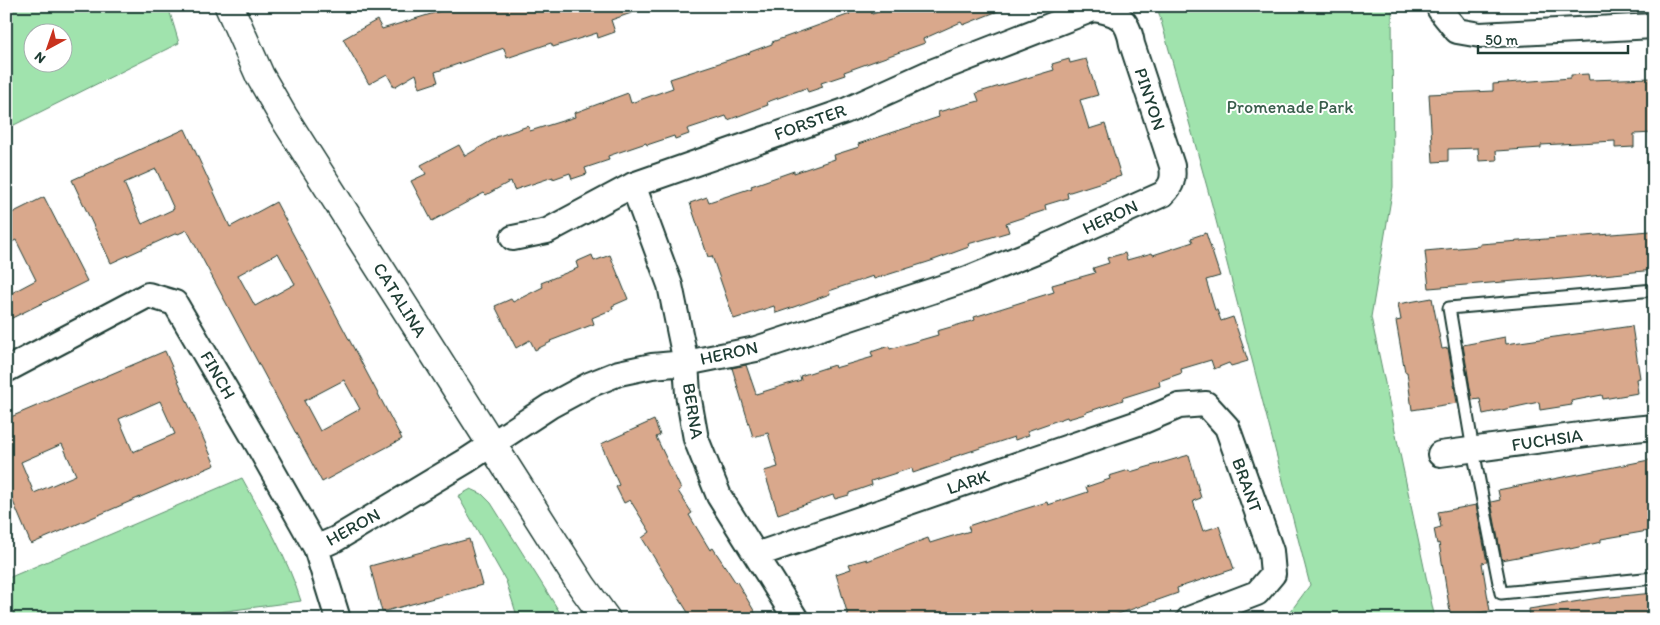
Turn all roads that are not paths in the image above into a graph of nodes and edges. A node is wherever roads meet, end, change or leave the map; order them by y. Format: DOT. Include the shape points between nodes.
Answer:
graph roads {
  1 [pos="230,6"];
  2 [pos="1440,6"];
  3 [pos="1108,11"];
  4 [pos="1654,26"];
  5 [pos="633,185"];
  6 [pos="1162,194"];
  7 [pos="513,238"];
  8 [pos="1654,290"];
  9 [pos="686,363"];
  10 [pos="6,370"];
  11 [pos="1179,406"];
  12 [pos="1654,428"];
  13 [pos="491,444"];
  14 [pos="1473,450"];
  15 [pos="1440,454"];
  16 [pos="316,548"];
  17 [pos="756,555"];
  18 [pos="1654,578"];
  19 [pos="582,586"];
  20 [pos="338,619"];
  21 [pos="595,619"];
  22 [pos="606,619"];
  23 [pos="796,619"];
  24 [pos="1189,619"];
  1 -- 13 [label="street, CATALINA" via="260,76 283,116"];
  2 -- 4 [label="street" via="1457,31 1480,34"];
  3 -- 5 [label="street, FORSTER" via="1093,9 1078,14 929,73 845,111"];
  3 -- 6 [label="street, PINYON" via="1124,20 1130,31 1172,166 1174,177 1171,186"];
  5 -- 7 [label="street, FORSTER" via="547,231"];
  5 -- 9 [label="street, BERNA" via="670,285"];
  6 -- 9 [label="street, HERON" via="965,280 756,349"];
  8 -- 14 [label="lane" via="1449,308"];
  9 -- 13 [label="street, HERON" via="627,371 589,385"];
  9 -- 17 [label="street, BERNA" via="696,439 719,496"];
  10 -- 16 [label="street, FINCH" via="148,295 175,303"];
  11 -- 17 [label="street, LARK"];
  11 -- 24 [label="street, BRANT" via="1206,404 1227,427 1271,551 1273,574 1257,594"];
  12 -- 14 [label="street, FUCHSIA"];
  13 -- 16 [label="street, HERON"];
  13 -- 19 [label="street, CATALINA"];
  14 -- 15 [label="street, FUCHSIA"];
  14 -- 18 [label="lane" via="1501,594"];
  16 -- 20 [label="street, FINCH"];
  17 -- 23 [label="street, BERNA"];
  19 -- 21 [label="street, CATALINA"];
  19 -- 22 [label="street, CATALINA"];
}
